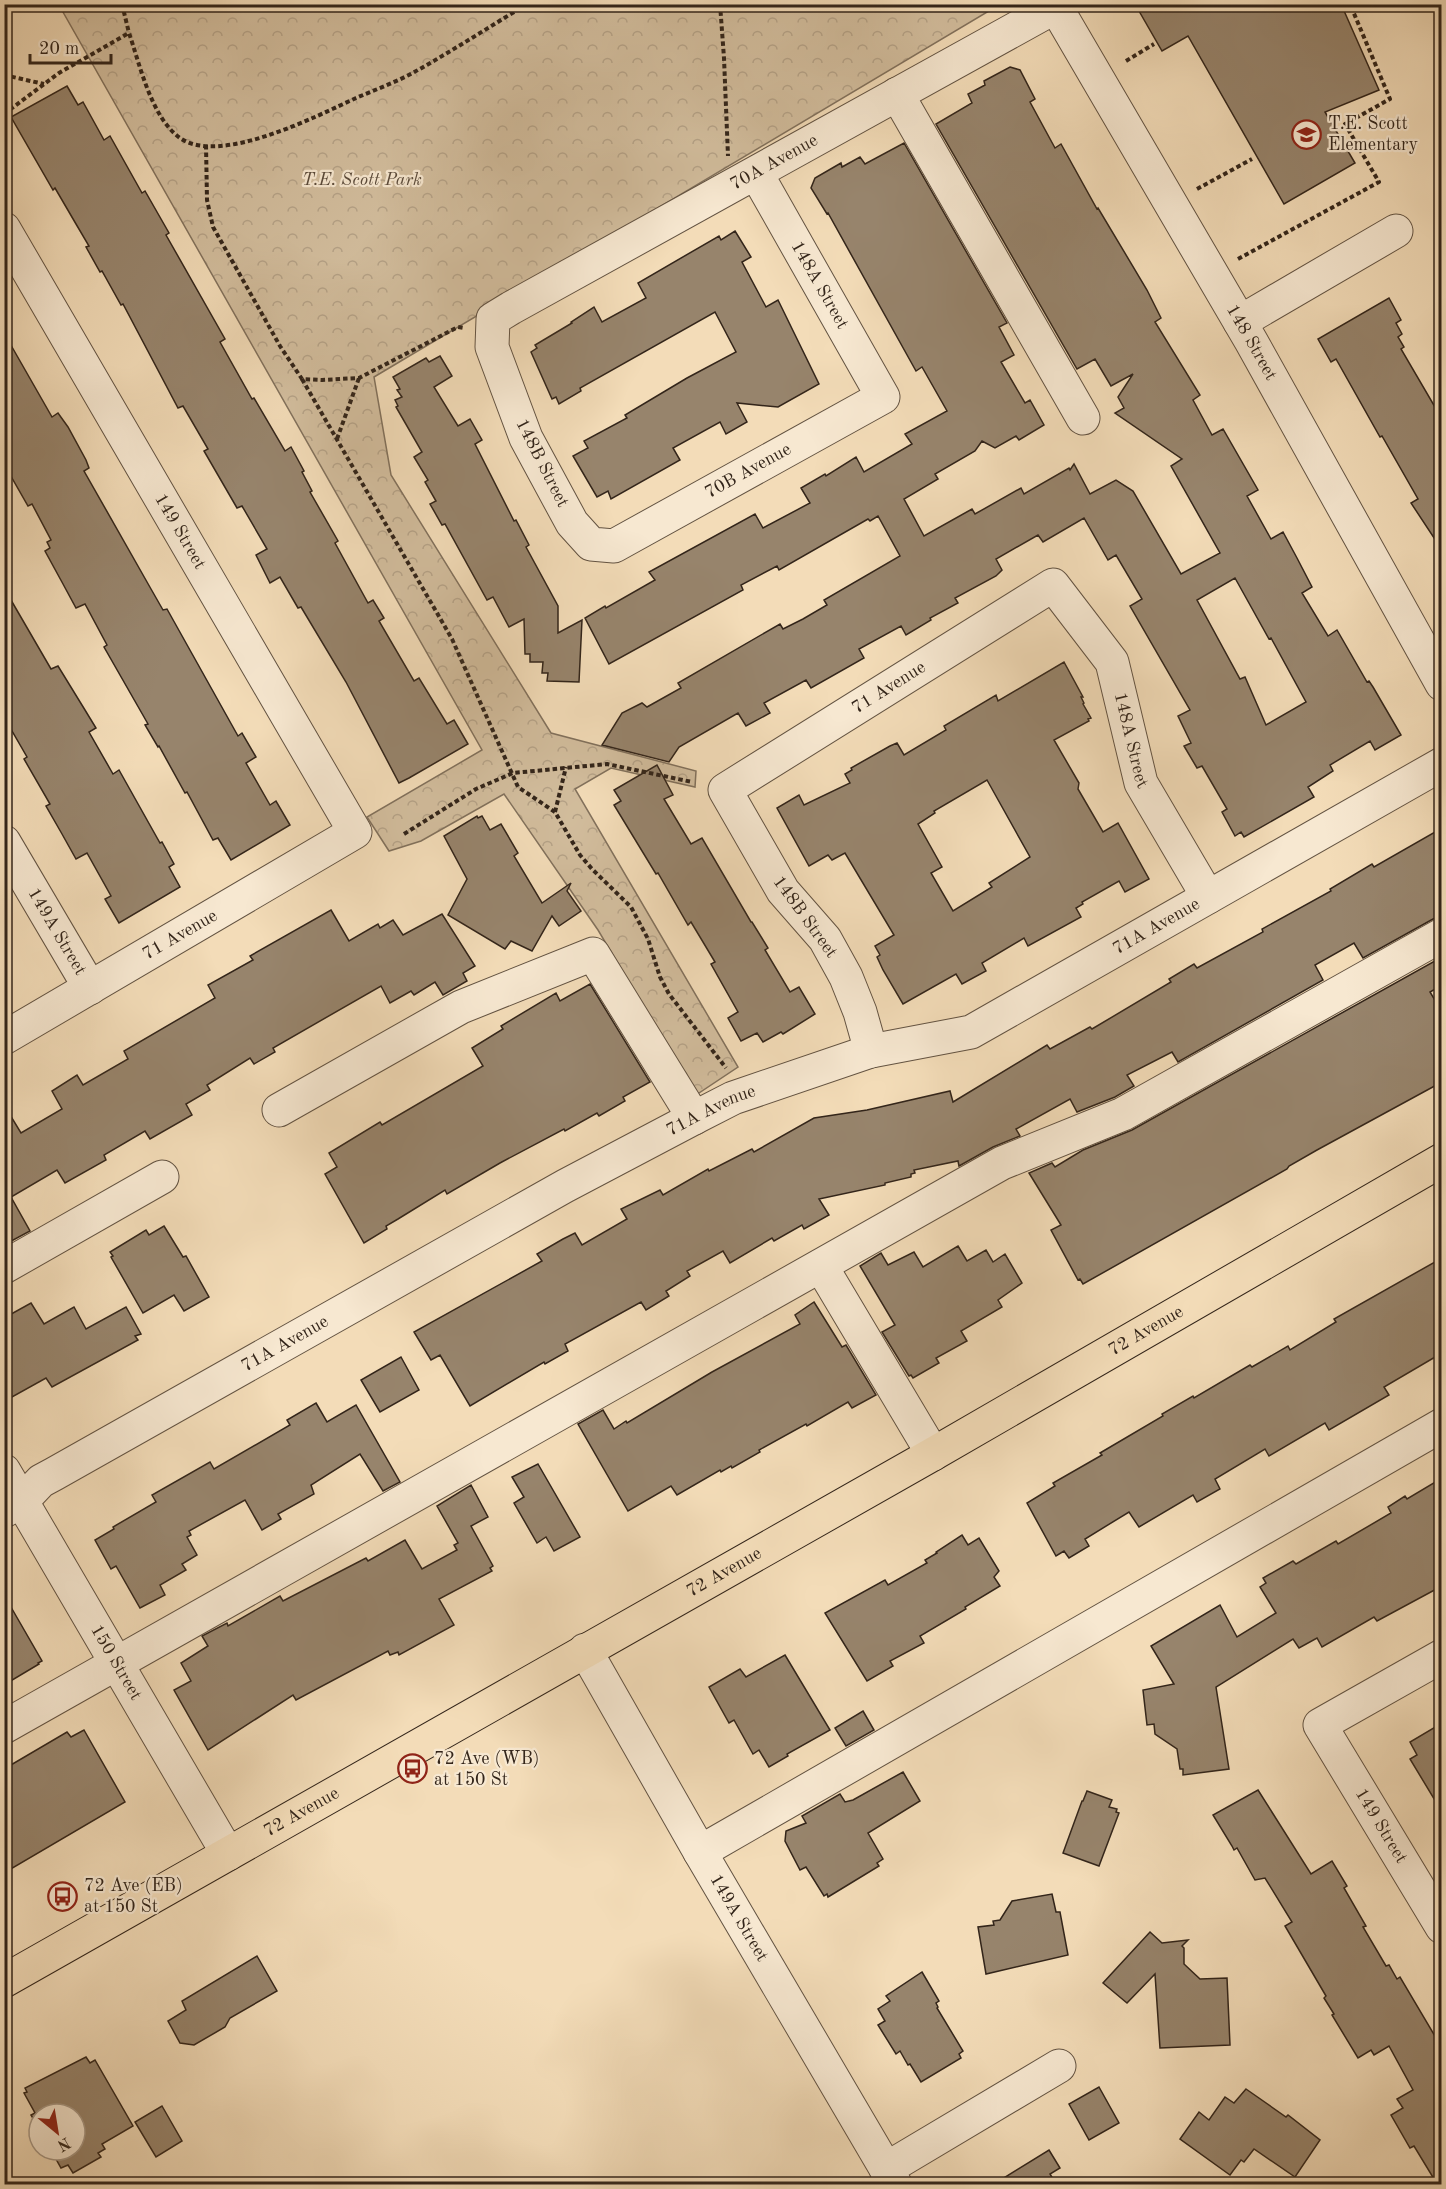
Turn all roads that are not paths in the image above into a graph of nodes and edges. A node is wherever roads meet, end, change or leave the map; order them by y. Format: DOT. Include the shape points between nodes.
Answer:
graph roads {
  1 [pos="1055,6"];
  2 [pos="897,94"];
  3 [pos="744,169"];
  4 [pos="4,229"];
  5 [pos="1396,231"];
  6 [pos="1240,322"];
  7 [pos="482,324"];
  8 [pos="883,397"];
  9 [pos="1083,418"];
  10 [pos="614,546"];
  11 [pos="1053,585"];
  12 [pos="1442,684"];
  13 [pos="1442,764"];
  14 [pos="725,790"];
  15 [pos="355,832"];
  16 [pos="4,842"];
  17 [pos="1208,897"];
  18 [pos="1442,935"];
  19 [pos="90,988"];
  20 [pos="4,1038"];
  21 [pos="871,1051"];
  22 [pos="279,1110"];
  23 [pos="694,1118"];
  24 [pos="1442,1160"];
  25 [pos="162,1177"];
  26 [pos="821,1266"];
  27 [pos="4,1267"];
  28 [pos="1442,1425"];
  29 [pos="933,1454"];
  30 [pos="4,1471"];
  31 [pos="13,1506"];
  32 [pos="585,1650"];
  33 [pos="1442,1656"];
  34 [pos="117,1664"];
  35 [pos="4,1727"];
  36 [pos="700,1852"];
  37 [pos="228,1854"];
  38 [pos="1442,1927"];
  39 [pos="4,1981"];
  40 [pos="1059,2066"];
  41 [pos="890,2177"];
  1 -- 2 [label="street, 70A Avenue"];
  1 -- 6 [label="street, 148 Street"];
  2 -- 3 [label="street, 70A Avenue"];
  2 -- 9 [label="street"];
  3 -- 7 [label="street, 70A Avenue"];
  3 -- 8 [label="street, 148A Street"];
  4 -- 15 [label="street, 149 Street"];
  5 -- 6 [label="street"];
  6 -- 12 [label="street, 148 Street"];
  7 -- 10 [label="street, 148B Street" via="526,438 572,523 591,544"];
  8 -- 10 [label="street, 70B Avenue"];
  11 -- 14 [label="street, 71 Avenue"];
  11 -- 17 [label="street, 148A Street" via="1112,662 1142,783"];
  13 -- 17 [label="street, 71A Avenue"];
  14 -- 21 [label="street, 148B Street" via="783,891 825,939 846,977"];
  15 -- 19 [label="street, 71 Avenue"];
  16 -- 19 [label="street, 149A Street"];
  17 -- 21 [label="street, 71A Avenue" via="971,1032"];
  18 -- 26 [label="street" via="1123,1114 1002,1163"];
  19 -- 20 [label="street, 71 Avenue"];
  21 -- 23 [label="street, 71A Avenue" via="734,1098"];
  22 -- 23 [label="street" via="461,1007 593,954"];
  23 -- 31 [label="street, 71A Avenue" via="565,1186 48,1477"];
  24 -- 29 [label="main road, 72 Avenue"];
  25 -- 27 [label="street"];
  26 -- 29 [label="street"];
  26 -- 34 [label="street"];
  28 -- 36 [label="street"];
  29 -- 32 [label="main road, 72 Avenue"];
  30 -- 31 [label="street, 150 Street"];
  31 -- 34 [label="street, 150 Street"];
  32 -- 36 [label="street, 149A Street"];
  32 -- 37 [label="main road, 72 Avenue"];
  33 -- 38 [label="street, 149 Street" via="1320,1725"];
  34 -- 35 [label="street"];
  34 -- 37 [label="street, 150 Street"];
  36 -- 41 [label="street, 149A Street"];
  37 -- 39 [label="main road, 72 Avenue"];
  40 -- 41 [label="street"];
}
